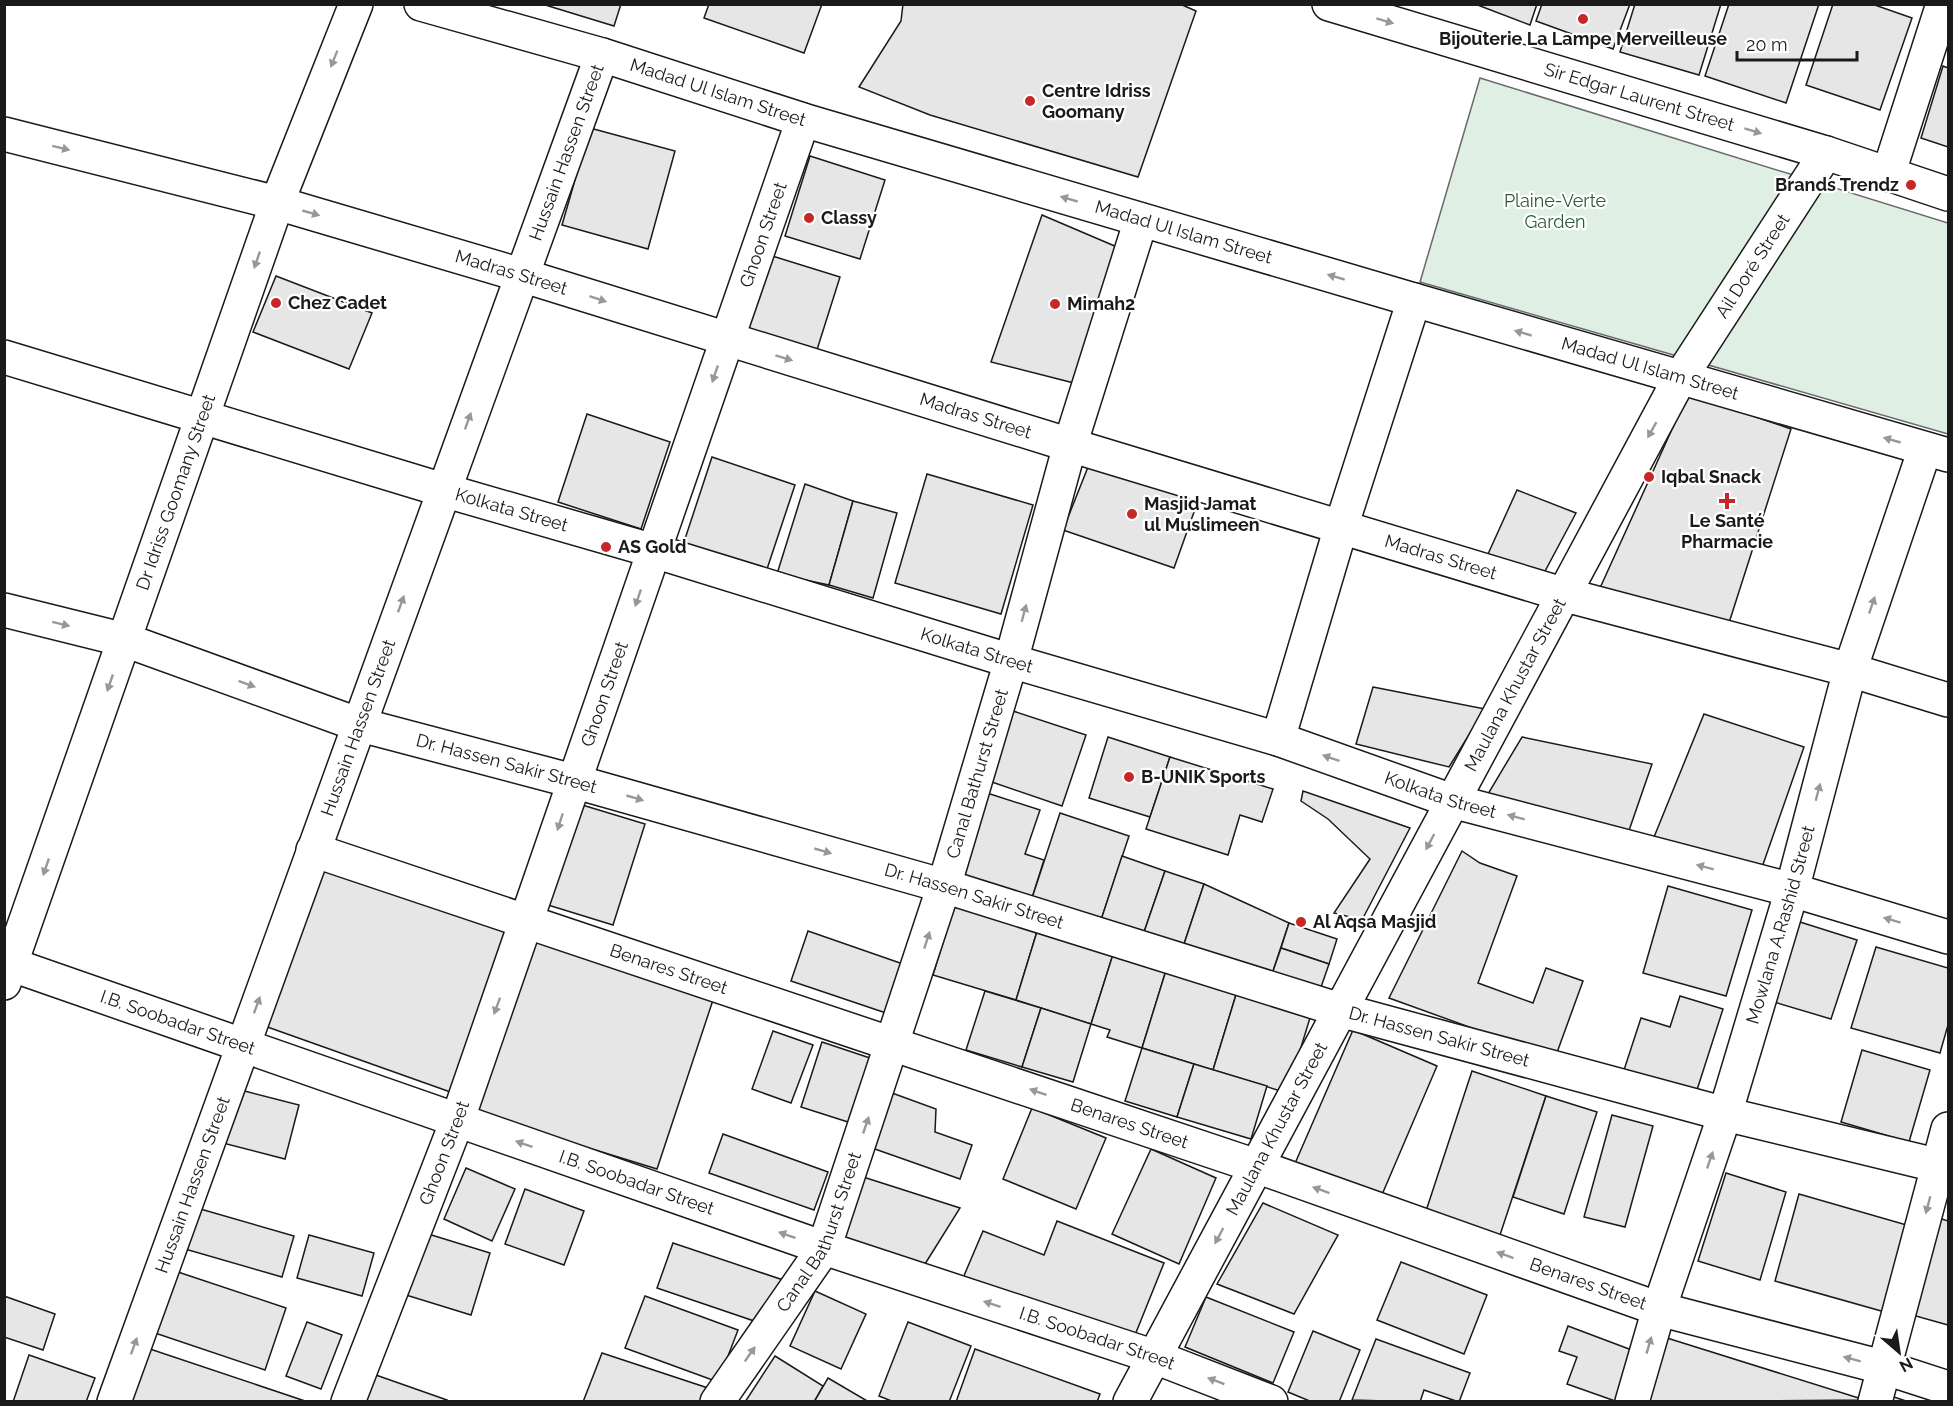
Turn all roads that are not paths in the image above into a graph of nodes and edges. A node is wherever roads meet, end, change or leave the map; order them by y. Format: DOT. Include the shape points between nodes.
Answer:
graph roads {
  1 [pos="356,4"];
  2 [pos="421,4"];
  3 [pos="1329,4"];
  4 [pos="1942,4"];
  5 [pos="602,55"];
  6 [pos="803,120"];
  7 [pos="4,134"];
  8 [pos="1826,153"];
  9 [pos="1888,175"];
  10 [pos="1948,194"];
  11 [pos="277,203"];
  12 [pos="1141,220"];
  13 [pos="521,275"];
  14 [pos="1414,300"];
  15 [pos="727,340"];
  16 [pos="4,357"];
  17 [pos="1680,378"];
  18 [pos="202,416"];
  19 [pos="1070,446"];
  20 [pos="1937,452"];
  21 [pos="443,490"];
  22 [pos="1341,527"];
  23 [pos="654,551"];
  24 [pos="1562,594"];
  25 [pos="4,610"];
  26 [pos="125,640"];
  27 [pos="1011,661"];
  28 [pos="1850,670"];
  29 [pos="1948,700"];
  30 [pos="357,724"];
  31 [pos="1278,739"];
  32 [pos="573,781"];
  33 [pos="1452,801"];
  34 [pos="313,850"];
  35 [pos="944,886"];
  36 [pos="1792,890"];
  37 [pos="528,920"];
  38 [pos="1948,936"];
  39 [pos="7,970"];
  40 [pos="1340,1010"];
  41 [pos="893,1043"];
  42 [pos="242,1045"];
  43 [pos="1725,1114"];
  44 [pos="457,1121"];
  45 [pos="1948,1128"];
  46 [pos="1256,1166"];
  47 [pos="1944,1166"];
  48 [pos="824,1248"];
  49 [pos="1659,1310"];
  50 [pos="1155,1357"];
  51 [pos="1886,1368"];
  52 [pos="1948,1388"];
  53 [pos="114,1401"];
  54 [pos="348,1401"];
  55 [pos="717,1401"];
  56 [pos="1130,1401"];
  57 [pos="1271,1401"];
  58 [pos="1632,1401"];
  59 [pos="1875,1401"];
  1 -- 11 [label="street, Dr Idriss Goomany Street, one-way"];
  2 -- 5 [label="street, Madad Ul Islam Street"];
  3 -- 8 [label="street, Sir Edgar Laurent Street, one-way"];
  4 -- 9 [label="street"];
  5 -- 6 [label="street, Madad Ul Islam Street"];
  5 -- 13 [label="street, Hussain Hassen Street"];
  12 -- 6 [label="street, Madad Ul Islam Street, one-way"];
  6 -- 15 [label="street, Ghoon Street"];
  7 -- 11 [label="street, Madras Street, one-way"];
  8 -- 9 [label="street, Sir Edgar Laurent Street"];
  8 -- 17 [label="street, Ail Doré Street"];
  9 -- 10 [label="street, Sir Edgar Laurent Street"];
  11 -- 13 [label="street, Madras Street, one-way"];
  11 -- 18 [label="street, Dr Idriss Goomany Street, one-way"];
  14 -- 12 [label="street, Madad Ul Islam Street, one-way"];
  12 -- 19 [label="street, Canal Bathurst Street"];
  13 -- 15 [label="street, Madras Street, one-way"];
  21 -- 13 [label="street, Hussain Hassen Street, one-way"];
  17 -- 14 [label="street, Madad Ul Islam Street, one-way"];
  14 -- 22 [label="street"];
  15 -- 19 [label="street, Madras Street, one-way"];
  15 -- 23 [label="street, Ghoon Street, one-way"];
  16 -- 18 [label="street, Kolkata Street"];
  20 -- 17 [label="street, Madad Ul Islam Street, one-way"];
  17 -- 24 [label="street, Maulana Khustar Street, one-way"];
  18 -- 21 [label="street, Kolkata Street"];
  18 -- 26 [label="street, Dr Idriss Goomany Street"];
  19 -- 22 [label="street, Madras Street"];
  27 -- 19 [label="street, Canal Bathurst Street, one-way"];
  28 -- 20 [label="street, Mowlana A.Rashid Street, one-way"];
  21 -- 23 [label="street, Kolkata Street"];
  30 -- 21 [label="street, Hussain Hassen Street, one-way"];
  22 -- 24 [label="street, Madras Street"];
  22 -- 31 [label="street"];
  23 -- 27 [label="street, Kolkata Street"];
  23 -- 32 [label="street, Ghoon Street, one-way"];
  24 -- 28 [label="street, Madras Street"];
  24 -- 33 [label="street, Maulana Khustar Street"];
  25 -- 26 [label="street, Dr. Hassen Sakir Street, one-way"];
  26 -- 30 [label="street, Dr. Hassen Sakir Street, one-way"];
  26 -- 39 [label="street, Dr Idriss Goomany Street, one-way"];
  27 -- 31 [label="street, Kolkata Street"];
  27 -- 35 [label="street, Canal Bathurst Street"];
  28 -- 29 [label="street, Madras Street"];
  36 -- 28 [label="street, Mowlana A.Rashid Street, one-way"];
  30 -- 32 [label="street, Dr. Hassen Sakir Street"];
  30 -- 34 [label="street, Hussain Hassen Street"];
  33 -- 31 [label="street, Kolkata Street, one-way"];
  32 -- 35 [label="street, Dr. Hassen Sakir Street, one-way"];
  32 -- 37 [label="street, Ghoon Street, one-way"];
  36 -- 33 [label="street, Kolkata Street, one-way"];
  33 -- 40 [label="street, Maulana Khustar Street, one-way"];
  34 -- 37 [label="street, Benares Street"];
  42 -- 34 [label="street, Hussain Hassen Street, one-way"];
  35 -- 40 [label="street, Dr. Hassen Sakir Street"];
  41 -- 35 [label="street, Canal Bathurst Street, one-way"];
  38 -- 36 [label="street, Kolkata Street, one-way"];
  36 -- 43 [label="street, Mowlana A.Rashid Street"];
  37 -- 41 [label="street, Benares Street"];
  37 -- 44 [label="street, Ghoon Street, one-way"];
  39 -- 42 [label="street, I.B. Soobadar Street"];
  40 -- 43 [label="street, Dr. Hassen Sakir Street"];
  40 -- 46 [label="street, Maulana Khustar Street"];
  46 -- 41 [label="street, Benares Street, one-way"];
  48 -- 41 [label="street, Canal Bathurst Street, one-way"];
  42 -- 44 [label="street, I.B. Soobadar Street"];
  53 -- 42 [label="street, Hussain Hassen Street, one-way"];
  43 -- 47 [label="street, Dr. Hassen Sakir Street"];
  49 -- 43 [label="street, Mowlana A.Rashid Street, one-way"];
  48 -- 44 [label="street, I.B. Soobadar Street, one-way"];
  44 -- 54 [label="street, Ghoon Street"];
  45 -- 47 [label="street"];
  49 -- 46 [label="street, Benares Street, one-way"];
  46 -- 50 [label="street, Maulana Khustar Street, one-way"];
  47 -- 51 [label="street, one-way"];
  50 -- 48 [label="street, I.B. Soobadar Street, one-way"];
  55 -- 48 [label="street, Canal Bathurst Street, one-way"];
  51 -- 49 [label="street, Benares Street, one-way"];
  58 -- 49 [label="street, Mowlana A.Rashid Street, one-way"];
  50 -- 56 [label="street, Maulana Khustar Street"];
  57 -- 50 [label="street, I.B. Soobadar Street, one-way"];
  51 -- 52 [label="street, Benares Street"];
  51 -- 59 [label="street"];
}
